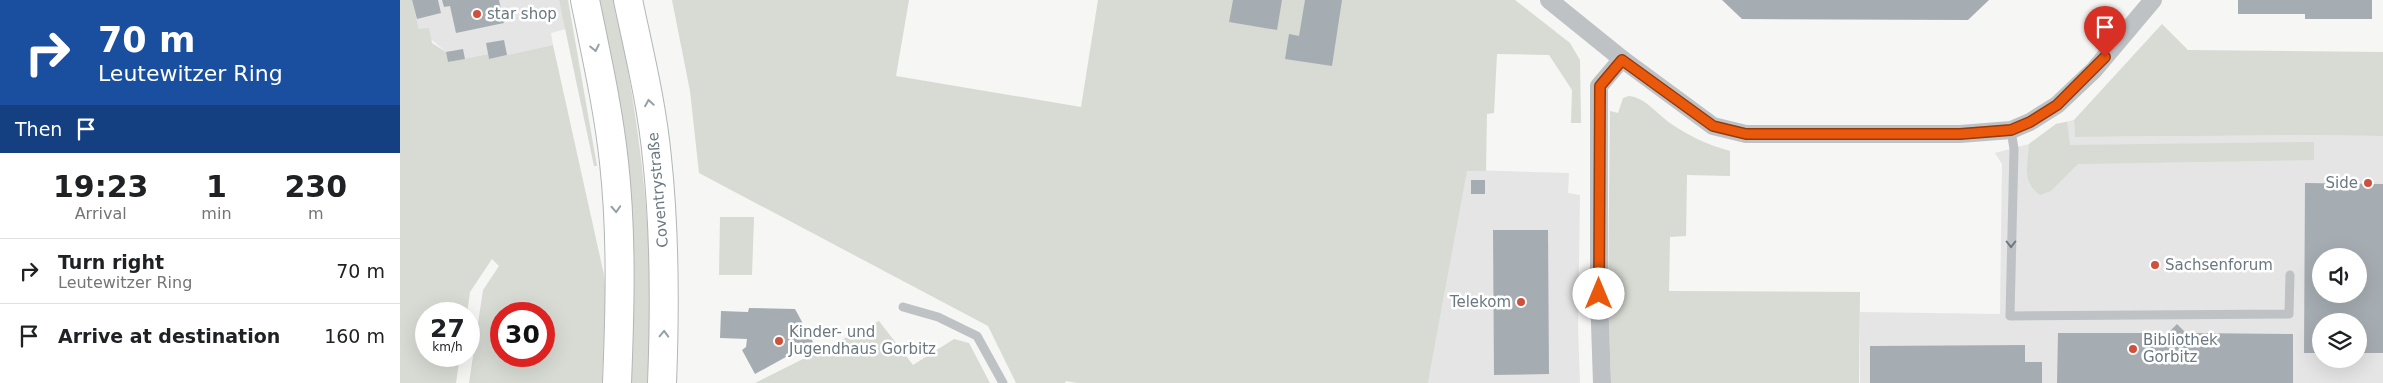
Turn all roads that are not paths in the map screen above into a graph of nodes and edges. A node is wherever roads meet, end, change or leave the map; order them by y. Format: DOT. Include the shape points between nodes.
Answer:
graph roads {
  1 [pos="585,0"];
  2 [pos="628,0"];
  3 [pos="1549,0"];
  4 [pos="2153,0"];
  5 [pos="1622,60"];
  6 [pos="2011,130"];
  7 [pos="2290,275"];
  8 [pos="902,307"];
  9 [pos="617,383"];
  10 [pos="662,383"];
  11 [pos="1003,383"];
  12 [pos="1602,383"];
  1 -- 9 [label="main road, one-way" via="602,80 614,162 620,312"];
  10 -- 2 [label="main road, Coventrystraße, one-way" via="664,238 657,156"];
  3 -- 5 [label="street"];
  4 -- 6 [label="street" via="2094,70 2057,105"];
  5 -- 6 [label="street" via="1713,126 1746,134 1960,134"];
  5 -- 12 [label="street" via="1600,86"];
  6 -- 7 [label="lane, one-way" via="2014,149 2010,316 2289,314"];
  8 -- 11 [label="lane" via="938,317 977,336"];
}
